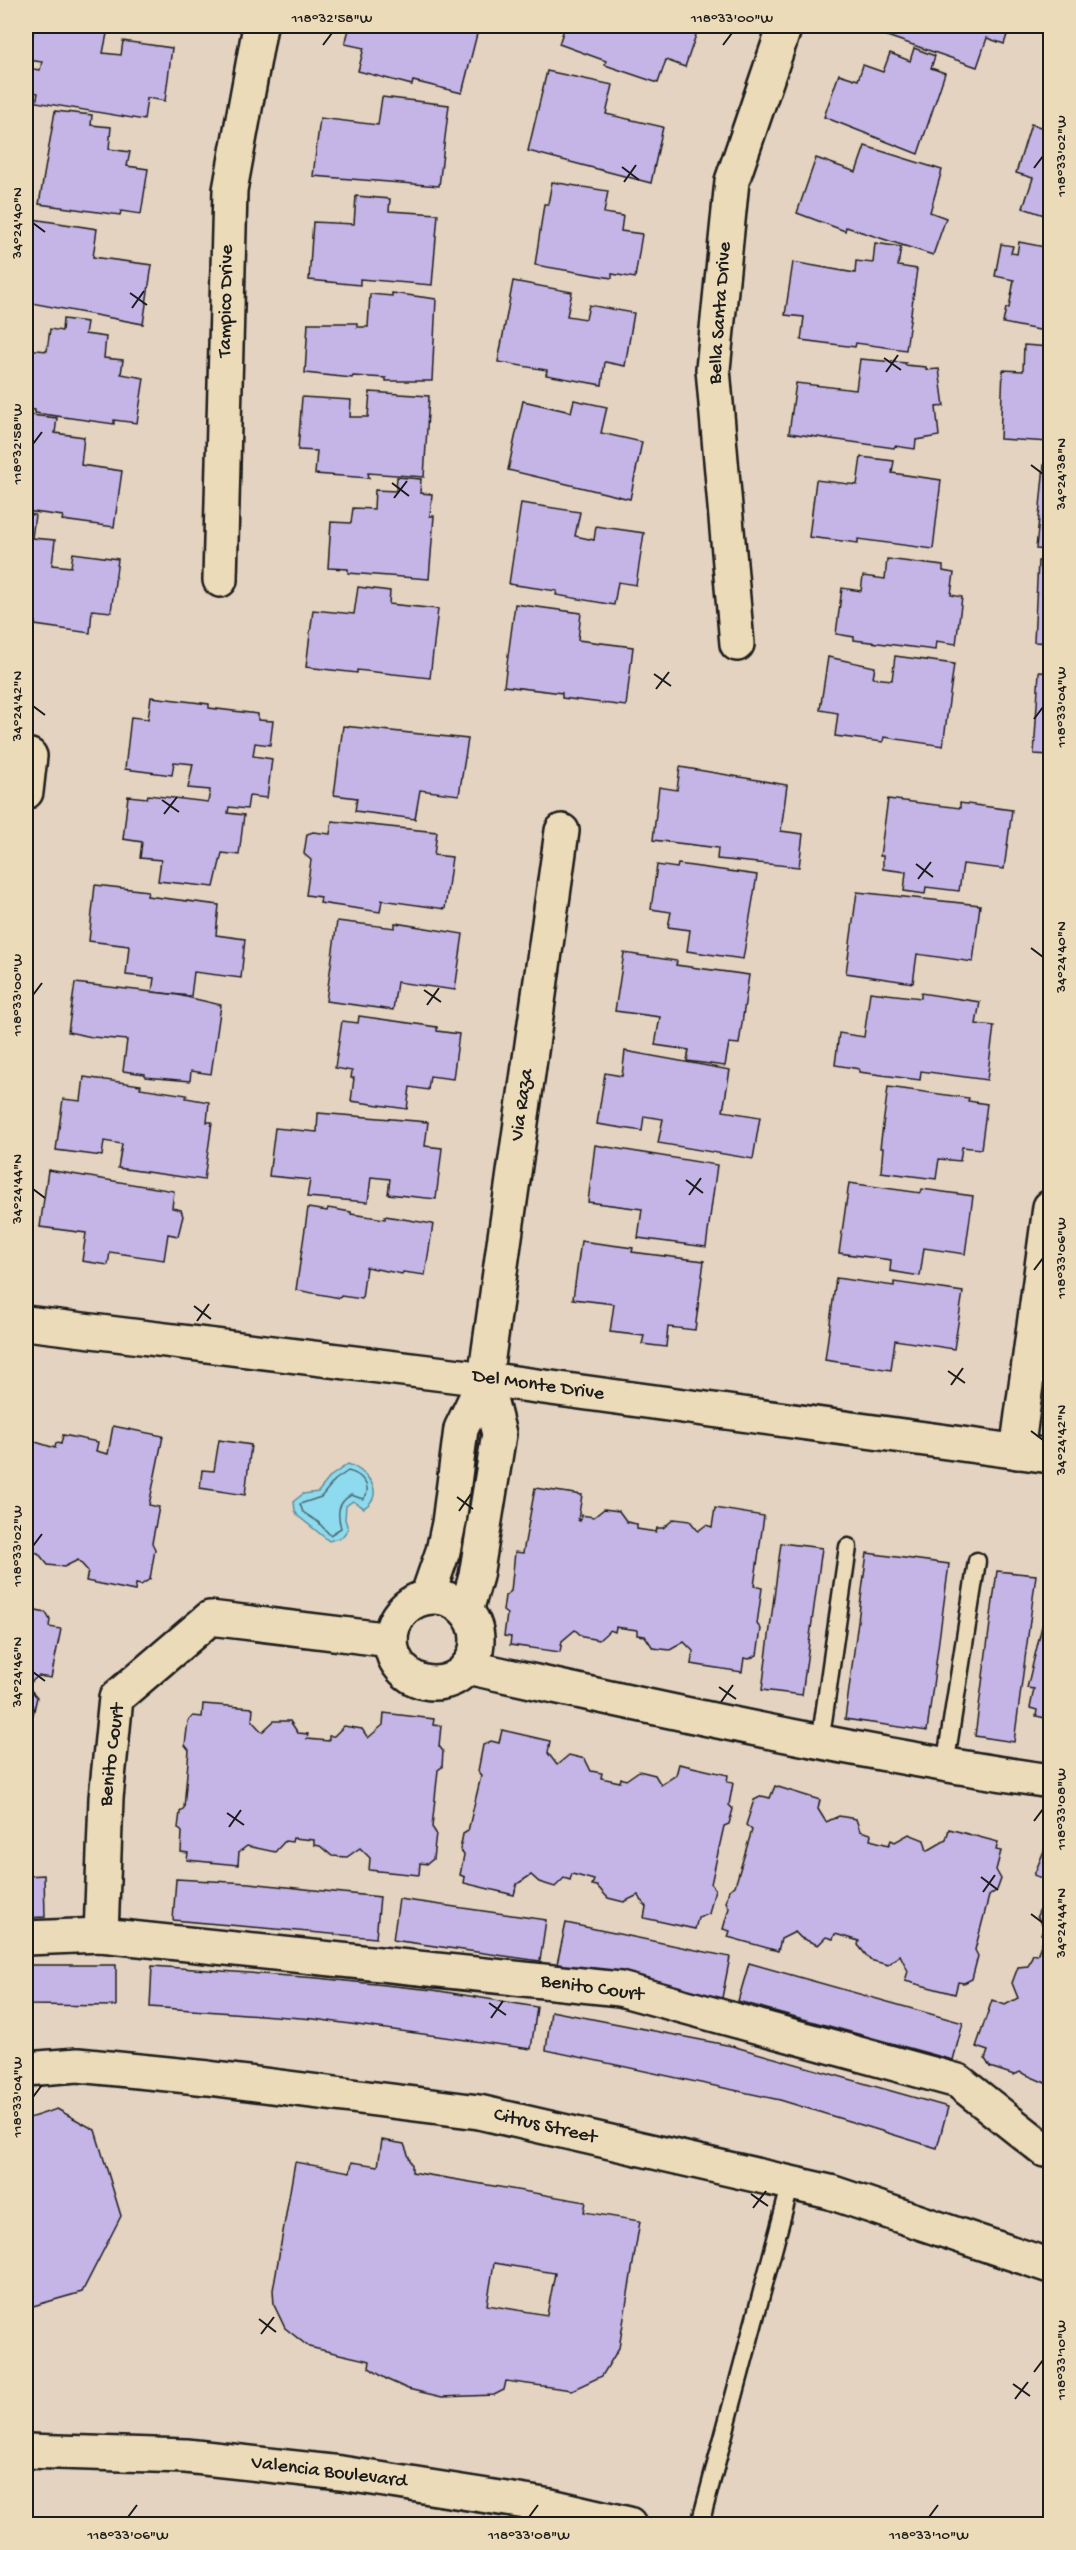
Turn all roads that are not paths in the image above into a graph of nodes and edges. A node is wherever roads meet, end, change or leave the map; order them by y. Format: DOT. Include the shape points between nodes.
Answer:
graph roads {
  1 [pos="261,26"];
  2 [pos="785,26"];
  3 [pos="220,580"];
  4 [pos="737,644"];
  5 [pos="30,756"];
  6 [pos="26,792"];
  7 [pos="562,831"];
  8 [pos="1050,1207"];
  9 [pos="26,1323"];
  10 [pos="484,1378"];
  11 [pos="1017,1452"];
  12 [pos="1050,1456"];
  13 [pos="848,1547"];
  14 [pos="977,1561"];
  15 [pos="427,1597"];
  16 [pos="466,1611"];
  17 [pos="391,1640"];
  18 [pos="467,1667"];
  19 [pos="820,1743"];
  20 [pos="945,1766"];
  21 [pos="1050,1781"];
  22 [pos="101,1935"];
  23 [pos="26,1938"];
  24 [pos="26,2068"];
  25 [pos="1050,2150"];
  26 [pos="791,2183"];
  27 [pos="1050,2266"];
  28 [pos="26,2451"];
  29 [pos="629,2524"];
  30 [pos="700,2524"];
  1 -- 3 [label="street, Tampico Drive" via="230,190"];
  2 -- 4 [label="street, Bella Santa Drive" via="732,181 713,369"];
  5 -- 6 [label="street"];
  7 -- 10 [label="street, Via Raza"];
  8 -- 11 [label="street"];
  9 -- 10 [label="street, Del Monte Drive"];
  10 -- 11 [label="street, Del Monte Drive"];
  10 -- 15 [label="street, Via Raza" via="461,1430 449,1523"];
  10 -- 16 [label="street, Via Raza" via="499,1434 478,1565"];
  11 -- 12 [label="street, Del Monte Drive"];
  13 -- 19 [label="lane"];
  14 -- 20 [label="lane"];
  15 -- 16 [label="street" via="452,1600"];
  15 -- 17 [label="street" via="410,1603 399,1613 392,1625"];
  16 -- 18 [label="street" via="477,1633 477,1648"];
  17 -- 18 [label="street" via="399,1666 423,1682 451,1680"];
  17 -- 22 [label="street, Benito Court" via="210,1618 116,1698 106,1798"];
  18 -- 19 [label="street"];
  19 -- 20 [label="street"];
  20 -- 21 [label="street"];
  22 -- 23 [label="street, Benito Court"];
  22 -- 25 [label="street, Benito Court" via="620,1989 958,2081"];
  24 -- 26 [label="street, Citrus Street" via="78,2065 479,2112"];
  26 -- 27 [label="street, Citrus Street" via="830,2192"];
  26 -- 30 [label="lane"];
  28 -- 29 [label="street, Valencia Boulevard" via="186,2456 341,2473 551,2506"];
}
